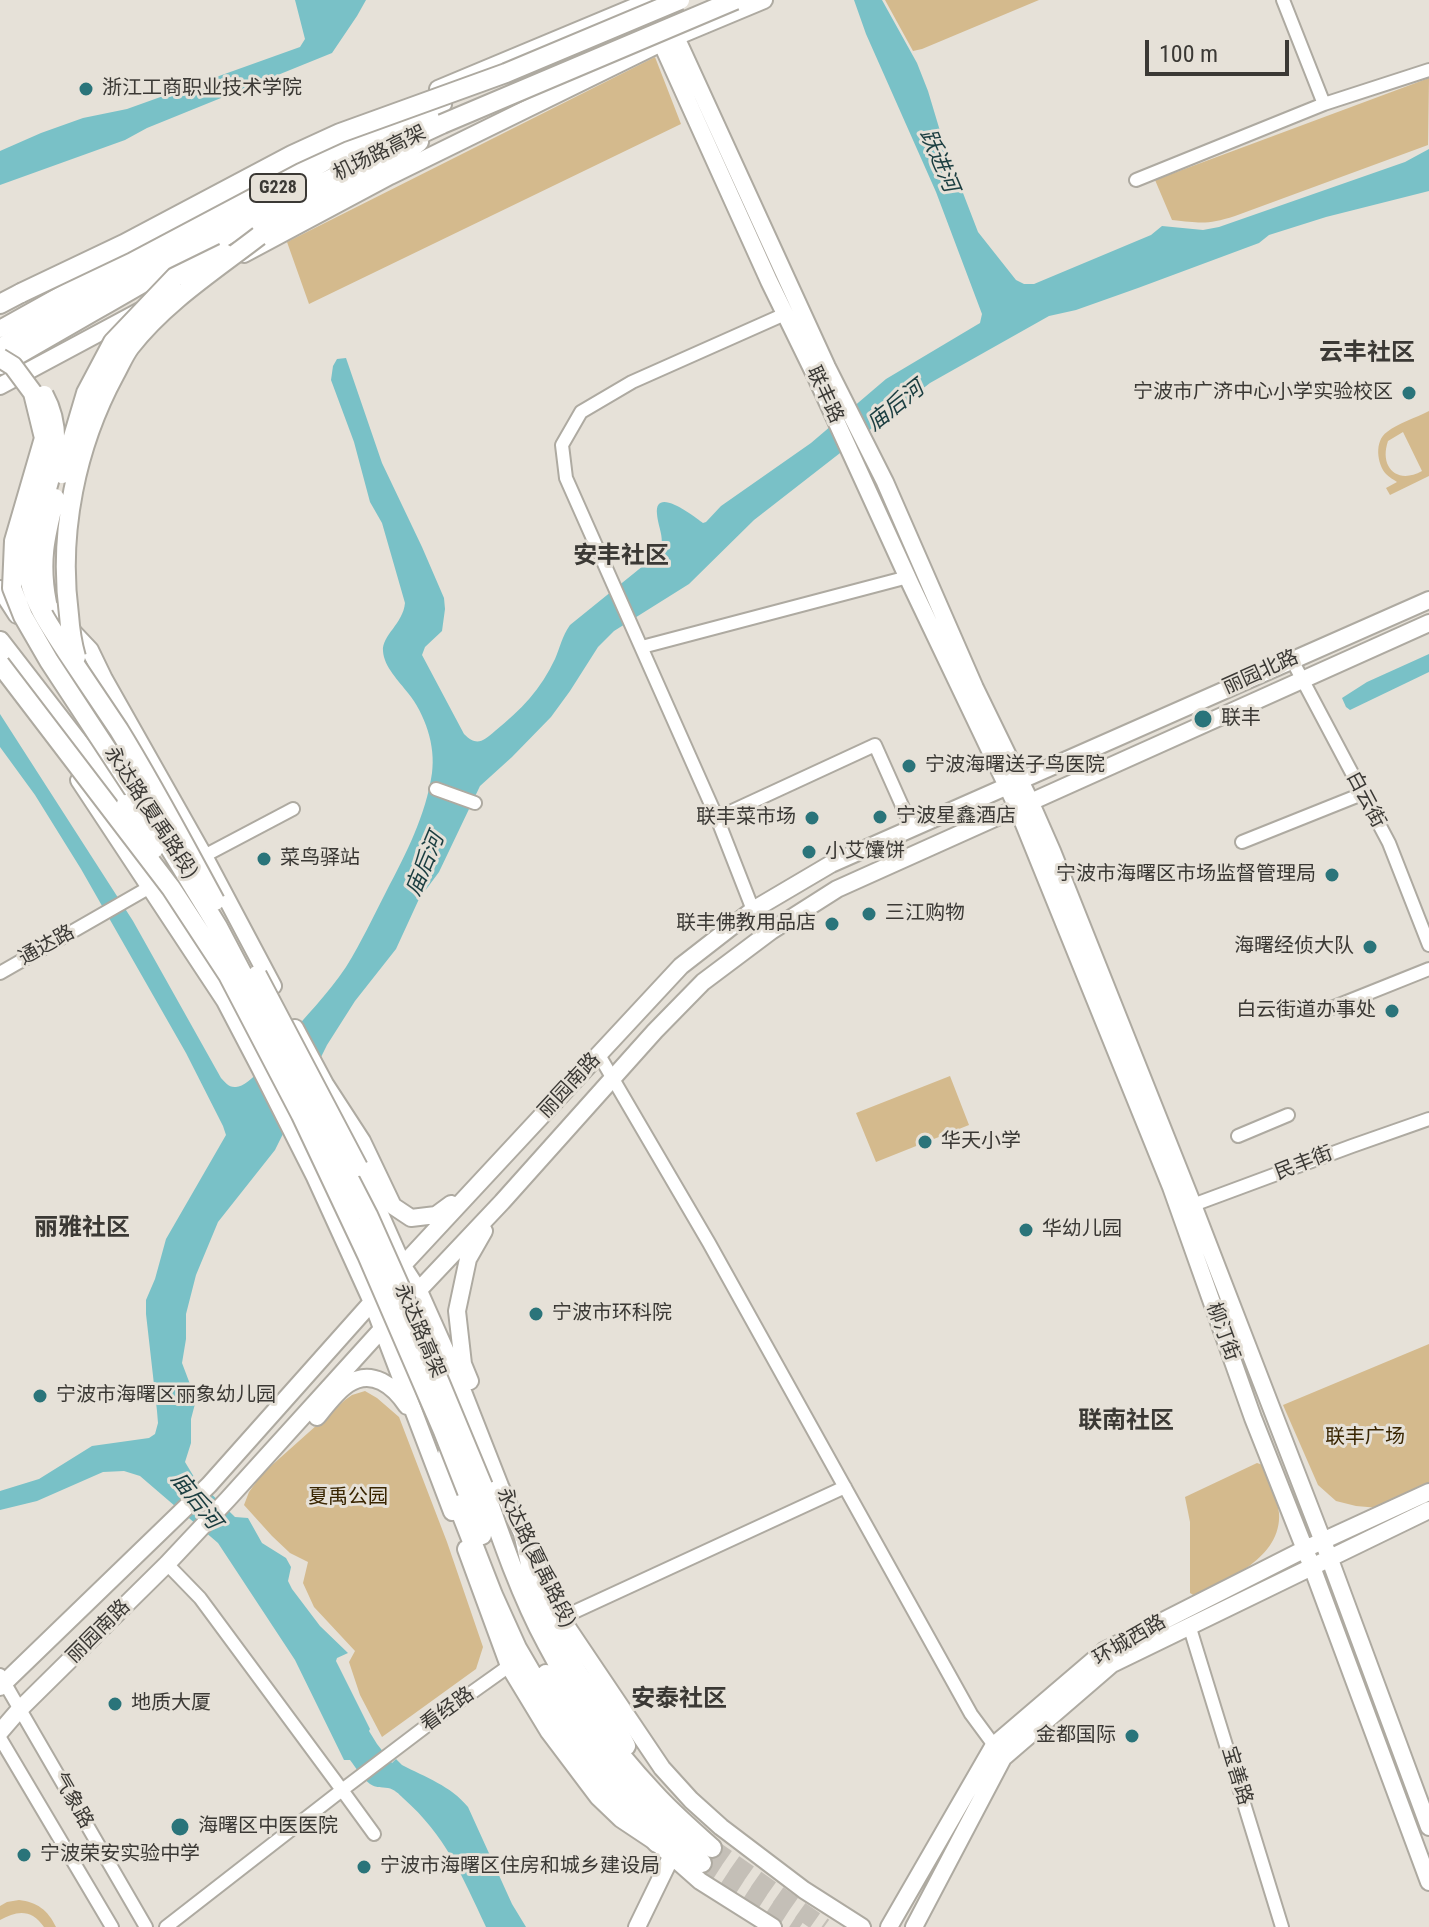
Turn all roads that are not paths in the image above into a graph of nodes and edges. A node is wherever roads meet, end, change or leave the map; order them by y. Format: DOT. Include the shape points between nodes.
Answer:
graph roads {
  1 [pos="680,0"];
  2 [pos="735,0"];
  3 [pos="764,0"];
  4 [pos="1283,0"];
  5 [pos="649,1"];
  6 [pos="668,40"];
  7 [pos="1429,70"];
  8 [pos="506,73"];
  9 [pos="1324,104"];
  10 [pos="442,124"];
  11 [pos="1136,180"];
  12 [pos="259,236"];
  13 [pos="0,304"];
  14 [pos="785,314"];
  15 [pos="0,329"];
  16 [pos="0,348"];
  17 [pos="0,357"];
  18 [pos="0,365"];
  19 [pos="821,372"];
  20 [pos="0,386"];
  21 [pos="0,555"];
  22 [pos="908,577"];
  23 [pos="0,589"];
  24 [pos="1429,600"];
  25 [pos="1429,623"];
  26 [pos="53,632"];
  27 [pos="0,641"];
  28 [pos="643,649"];
  29 [pos="1292,660"];
  30 [pos="0,664"];
  31 [pos="1302,680"];
  32 [pos="1013,783"];
  33 [pos="436,789"];
  34 [pos="1362,794"];
  35 [pos="139,798"];
  36 [pos="475,803"];
  37 [pos="1023,804"];
  38 [pos="293,809"];
  39 [pos="717,818"];
  40 [pos="912,828"];
  41 [pos="1242,842"];
  42 [pos="204,856"];
  43 [pos="186,866"];
  44 [pos="151,887"];
  45 [pos="171,888"];
  46 [pos="753,910"];
  47 [pos="1429,945"];
  48 [pos="1429,969"];
  49 [pos="0,973"];
  50 [pos="1329,1009"];
  51 [pos="292,1038"];
  52 [pos="599,1055"];
  53 [pos="613,1078"];
  54 [pos="1288,1115"];
  55 [pos="1429,1119"];
  56 [pos="1238,1136"];
  57 [pos="481,1182"];
  58 [pos="502,1202"];
  59 [pos="1185,1206"];
  60 [pos="402,1266"];
  61 [pos="419,1291"];
  62 [pos="372,1302"];
  63 [pos="382,1329"];
  64 [pos="422,1432"];
  65 [pos="263,1460"];
  66 [pos="845,1487"];
  67 [pos="476,1491"];
  68 [pos="1429,1492"];
  69 [pos="1429,1510"];
  70 [pos="524,1537"];
  71 [pos="1305,1549"];
  72 [pos="1326,1550"];
  73 [pos="167,1564"];
  74 [pos="1312,1567"];
  75 [pos="561,1618"];
  76 [pos="1189,1625"];
  77 [pos="509,1666"];
  78 [pos="1,1682"];
  79 [pos="19,1710"];
  80 [pos="0,1732"];
  81 [pos="0,1738"];
  82 [pos="998,1751"];
  83 [pos="342,1790"];
  84 [pos="654,1793"];
  85 [pos="1429,1827"];
  86 [pos="374,1834"];
  87 [pos="657,1843"];
  88 [pos="671,1857"];
  89 [pos="1429,1882"];
  90 [pos="112,1927"];
  91 [pos="146,1927"];
  92 [pos="166,1927"];
  93 [pos="637,1927"];
  94 [pos="773,1927"];
  95 [pos="862,1927"];
  96 [pos="889,1927"];
  97 [pos="914,1927"];
  98 [pos="1282,1927"];
  1 -- 8 [label="highway, 机场路高架 / G228, bridge"];
  2 -- 10 [label="highway, 机场路高架 / G228, bridge"];
  3 -- 6 [label="main road"];
  4 -- 9 [label="street"];
  5 -- 6 [label="main road, 联丰路"];
  5 -- 15 [label="main road" via="405,103"];
  6 -- 14 [label="main road, 联丰路"];
  6 -- 19 [label="main road, 联丰路"];
  6 -- 20 [label="main road" via="390,176"];
  7 -- 9 [label="street"];
  8 -- 13 [label="highway, bridge" via="340,133"];
  8 -- 16 [label="highway, 机场路高架 / G228, bridge" via="346,149"];
  9 -- 11 [label="street"];
  10 -- 12 [label="highway" via="396,160"];
  10 -- 18 [label="highway, 机场路高架 / G228" via="301,195"];
  12 -- 26 [label="highway, bridge" via="175,277 113,342 86,393 43,547 43,582"];
  12 -- 35 [label="highway, bridge" via="170,305 129,348 85,442 68,516 65,590 73,646 88,691"];
  14 -- 19 [label="main road, 联丰路"];
  14 -- 28 [label="street" via="632,382 581,412 562,445 566,478"];
  17 -- 26 [label="highway, bridge" via="24,367 37,383 55,427 56,452 27,558 40,613"];
  17 -- 35 [label="highway, bridge" via="33,393 44,438 14,541 12,588 49,661"];
  19 -- 22 [label="main road, 联丰路"];
  19 -- 32 [label="main road, 联丰路" via="885,482"];
  21 -- 42 [label="main road" via="90,650"];
  22 -- 28 [label="street"];
  22 -- 32 [label="main road, 联丰路"];
  23 -- 43 [label="main road, 永达路(夏禹路段)"];
  24 -- 29 [label="main road, 丽园北路"];
  25 -- 31 [label="main road, 丽园北路"];
  26 -- 60 [label="highway, bridge" via="120,732 283,1021"];
  27 -- 45 [label="highway, bridge" via="126,804 152,844"];
  28 -- 39 [label="street"];
  29 -- 31 [label="street, 白云街"];
  29 -- 32 [label="main road, 丽园北路"];
  30 -- 44 [label="main road, 永达路(夏禹路段)"];
  30 -- 45 [label="highway, bridge"];
  31 -- 34 [label="street, 白云街"];
  31 -- 37 [label="main road, 丽园北路"];
  32 -- 37 [label="main road, 柳汀街"];
  32 -- 40 [label="main road, 丽园南路"];
  33 -- 36 [label="street"];
  34 -- 41 [label="street"];
  34 -- 47 [label="street, 白云街" via="1389,843"];
  35 -- 67 [label="highway, 永达路高架, bridge" via="218,927 368,1215"];
  37 -- 53 [label="main road, 丽园南路" via="837,889 771,931 703,982"];
  37 -- 59 [label="main road, 柳汀街"];
  38 -- 42 [label="street, 通达路"];
  39 -- 40 [label="street" via="875,745"];
  39 -- 46 [label="street"];
  40 -- 46 [label="main road, 丽园南路" via="831,864"];
  42 -- 43 [label="street, 通达路"];
  42 -- 51 [label="main road"];
  43 -- 44 [label="street, 通达路"];
  43 -- 51 [label="main road, 永达路(夏禹路段)"];
  44 -- 49 [label="street, 通达路"];
  44 -- 62 [label="main road, 永达路(夏禹路段)" via="225,1001"];
  45 -- 67 [label="highway, 永达路高架, bridge" via="228,975 301,1115 443,1431"];
  46 -- 52 [label="main road, 丽园南路" via="681,966"];
  48 -- 50 [label="street"];
  51 -- 57 [label="main road" via="362,1141 393,1206 411,1218 436,1215"];
  51 -- 60 [label="main road, 永达路(夏禹路段), bridge" via="319,1105"];
  52 -- 53 [label="street"];
  52 -- 57 [label="main road, 丽园南路"];
  53 -- 58 [label="main road, 丽园南路"];
  53 -- 66 [label="street"];
  54 -- 56 [label="street"];
  55 -- 59 [label="street, 民丰街"];
  57 -- 60 [label="main road, 丽园南路"];
  58 -- 61 [label="main road, 丽园南路"];
  58 -- 67 [label="main road" via="468,1259 457,1311 463,1364 488,1427"];
  59 -- 71 [label="main road, 柳汀街" via="1253,1418"];
  59 -- 72 [label="main road, 柳汀街"];
  60 -- 61 [label="main road, 永达路(夏禹路段)"];
  60 -- 62 [label="main road, 丽园南路"];
  61 -- 63 [label="main road, 丽园南路"];
  61 -- 67 [label="main road, 永达路(夏禹路段)" via="456,1374"];
  62 -- 63 [label="main road"];
  62 -- 78 [label="main road, 丽园南路" via="185,1510"];
  63 -- 64 [label="main road"];
  63 -- 65 [label="main road, 丽园南路"];
  64 -- 65 [label="main road" via="393,1389 366,1377 348,1384 297,1437"];
  64 -- 77 [label="main road"];
  65 -- 73 [label="main road, 丽园南路"];
  66 -- 75 [label="street"];
  66 -- 82 [label="street" via="971,1714"];
  67 -- 70 [label="main road, 永达路(夏禹路段)"];
  67 -- 84 [label="highway, 永达路高架" via="569,1683"];
  67 -- 84 [label="highway, 永达路高架" via="508,1605 529,1648 626,1786 673,1837 707,1855"];
  67 -- 87 [label="highway" via="493,1595 517,1648 562,1725"];
  68 -- 72 [label="main road, 环城西路"];
  69 -- 72 [label="main road, 环城西路"];
  70 -- 75 [label="main road, 永达路(夏禹路段)"];
  70 -- 84 [label="highway" via="535,1586 559,1641"];
  71 -- 72 [label="main road, 环城西路"];
  71 -- 74 [label="main road, 柳汀街"];
  71 -- 82 [label="main road, 环城西路" via="1104,1651"];
  72 -- 74 [label="main road, 环城西路"];
  72 -- 85 [label="main road, 柳汀街"];
  73 -- 79 [label="main road, 丽园南路"];
  73 -- 83 [label="street" via="200,1598"];
  74 -- 76 [label="main road, 环城西路"];
  74 -- 89 [label="main road, 柳汀街"];
  75 -- 95 [label="main road, 永达路(夏禹路段)" via="662,1768 691,1800 780,1872"];
  76 -- 82 [label="main road, 环城西路" via="1112,1664"];
  76 -- 98 [label="street, 宝善路"];
  77 -- 83 [label="street, 看经路"];
  77 -- 87 [label="main road" via="549,1732 598,1797"];
  78 -- 79 [label="street, 气象路"];
  79 -- 80 [label="main road, 丽园南路"];
  79 -- 91 [label="street, 气象路"];
  81 -- 90 [label="street, 气象路"];
  82 -- 96 [label="main road, 环城西路"];
  82 -- 97 [label="main road, 环城西路"];
  83 -- 86 [label="street"];
  83 -- 92 [label="street, 看经路"];
  87 -- 88 [label="main road"];
  88 -- 93 [label="main road"];
  88 -- 94 [label="main road"];
}
